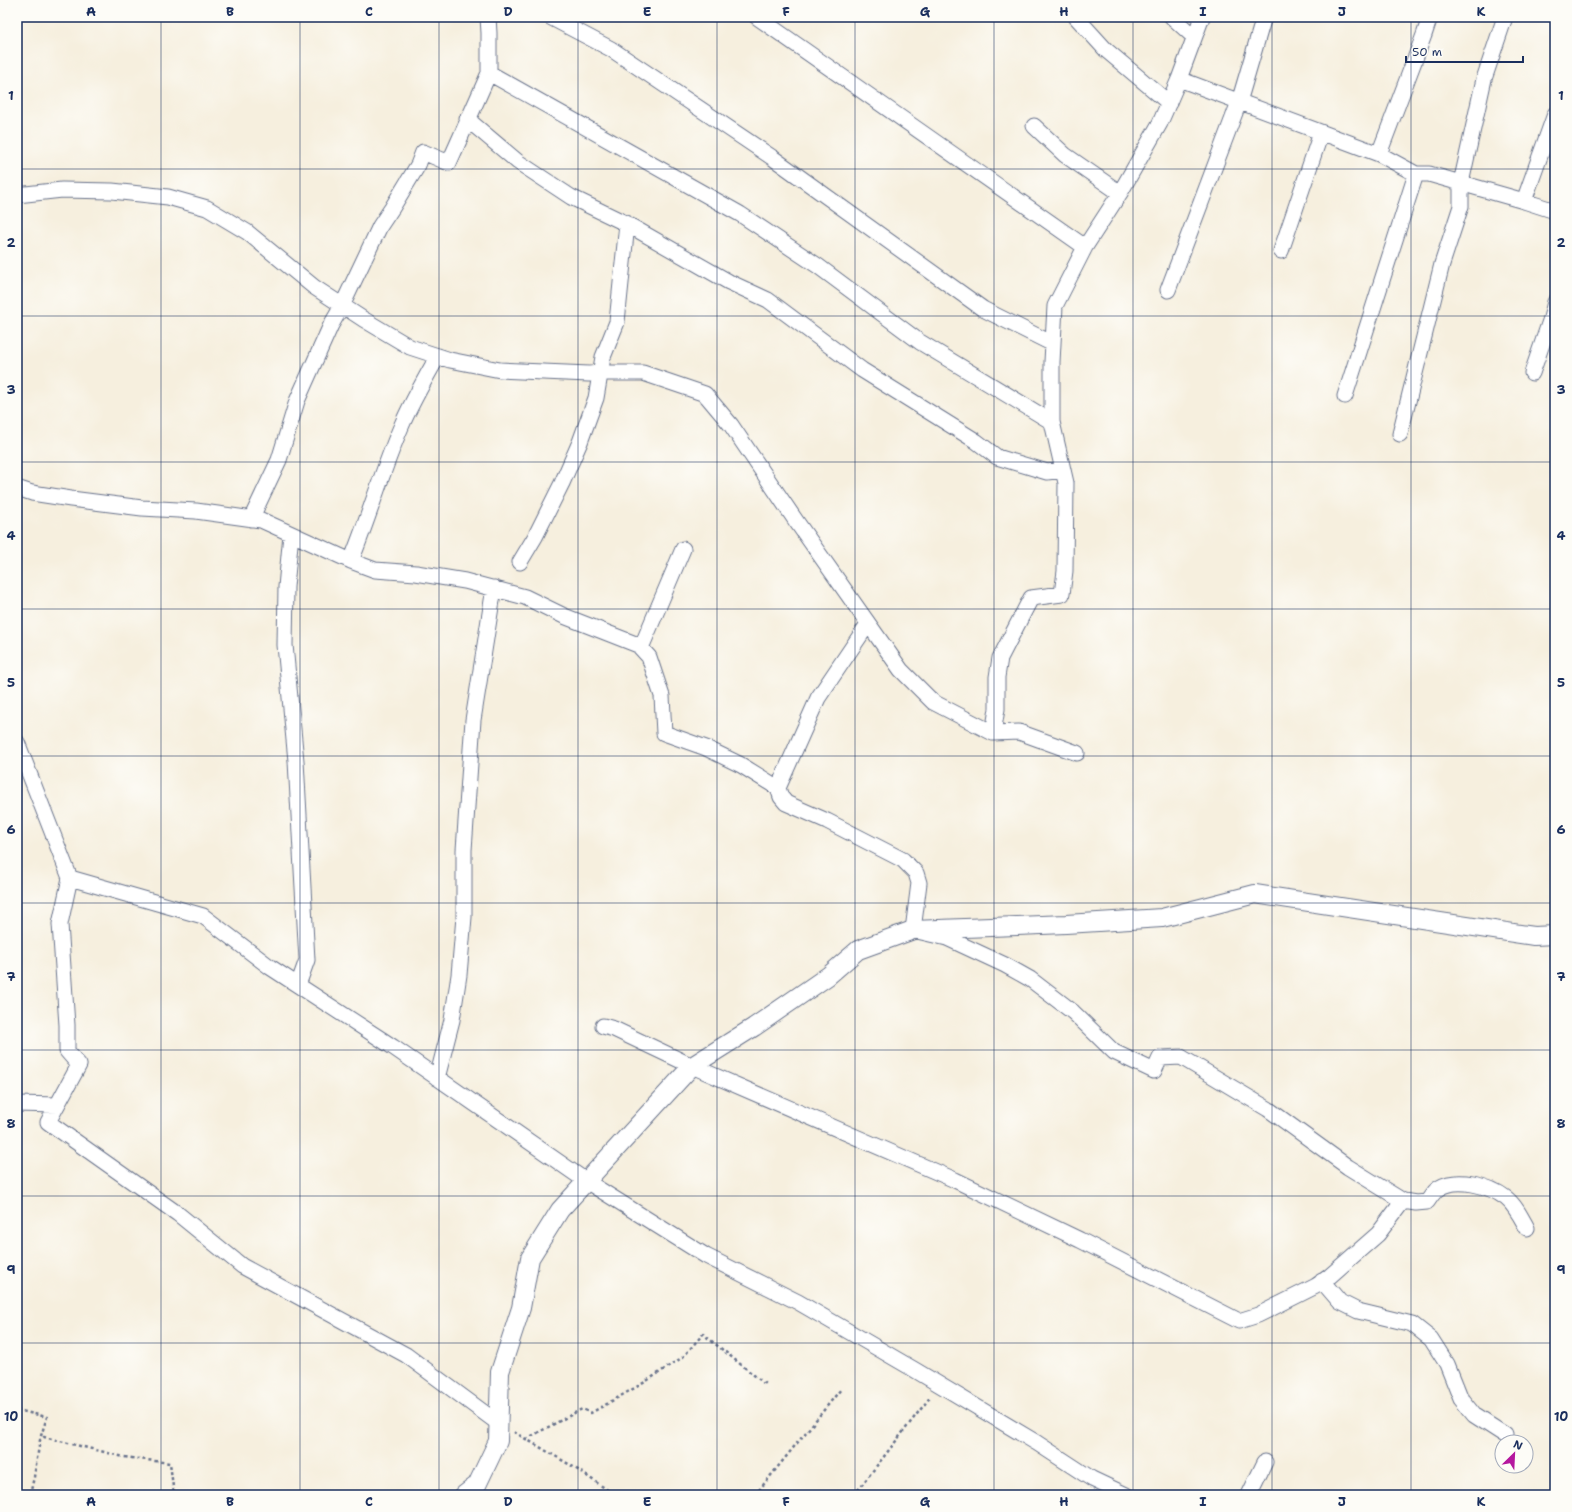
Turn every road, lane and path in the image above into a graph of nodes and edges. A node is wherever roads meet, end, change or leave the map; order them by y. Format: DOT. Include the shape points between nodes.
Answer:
graph roads {
  1 [pos="488,17"];
  2 [pos="550,17"];
  3 [pos="757,17"];
  4 [pos="1076,17"];
  5 [pos="1172,17"];
  6 [pos="1202,17"];
  7 [pos="1264,17"];
  8 [pos="1430,17"];
  9 [pos="1505,17"];
  10 [pos="1194,37"];
  11 [pos="489,73"];
  12 [pos="1179,79"];
  13 [pos="1239,102"];
  14 [pos="1168,104"];
  15 [pos="1555,114"];
  16 [pos="467,119"];
  17 [pos="1034,126"];
  18 [pos="1321,133"];
  19 [pos="1379,154"];
  20 [pos="1416,174"];
  21 [pos="1461,183"];
  22 [pos="1120,193"];
  23 [pos="17,195"];
  24 [pos="1524,201"];
  25 [pos="1555,211"];
  26 [pos="627,224"];
  27 [pos="1085,248"];
  28 [pos="1281,251"];
  29 [pos="1168,290"];
  30 [pos="1555,302"];
  31 [pos="342,306"];
  32 [pos="1053,344"];
  33 [pos="438,356"];
  34 [pos="600,373"];
  35 [pos="1532,373"];
  36 [pos="1345,396"];
  37 [pos="1052,422"];
  38 [pos="1400,434"];
  39 [pos="1063,470"];
  40 [pos="17,488"];
  41 [pos="251,519"];
  42 [pos="290,534"];
  43 [pos="683,549"];
  44 [pos="351,561"];
  45 [pos="520,562"];
  46 [pos="494,588"];
  47 [pos="868,624"];
  48 [pos="641,648"];
  49 [pos="993,733"];
  50 [pos="17,742"];
  51 [pos="1077,753"];
  52 [pos="778,788"];
  53 [pos="70,878"];
  54 [pos="913,930"];
  55 [pos="1555,935"];
  56 [pos="298,985"];
  57 [pos="603,1026"];
  58 [pos="692,1066"];
  59 [pos="438,1078"];
  60 [pos="17,1104"];
  61 [pos="57,1105"];
  62 [pos="586,1181"];
  63 [pos="1403,1202"];
  64 [pos="1527,1228"];
  65 [pos="1322,1281"];
  66 [pos="765,1384"];
  67 [pos="940,1385"];
  68 [pos="841,1389"];
  69 [pos="17,1410"];
  70 [pos="498,1423"];
  71 [pos="1503,1434"];
  72 [pos="526,1439"];
  73 [pos="40,1440"];
  74 [pos="1265,1462"];
  75 [pos="30,1495"];
  76 [pos="174,1495"];
  77 [pos="464,1495"];
  78 [pos="615,1495"];
  79 [pos="755,1495"];
  80 [pos="854,1495"];
  81 [pos="1126,1495"];
  82 [pos="1249,1495"];
  1 -- 11 [label="street"];
  2 -- 32 [label="street" via="611,49 773,158 983,309"];
  3 -- 27 [label="street"];
  4 -- 14 [label="street" via="1106,50"];
  5 -- 10 [label="street"];
  6 -- 10 [label="street"];
  7 -- 13 [label="street"];
  8 -- 19 [label="street"];
  9 -- 21 [label="street" via="1484,79"];
  10 -- 12 [label="street"];
  11 -- 16 [label="street"];
  11 -- 37 [label="street" via="740,214 818,266 920,342"];
  12 -- 13 [label="street"];
  12 -- 14 [label="street"];
  13 -- 18 [label="street"];
  13 -- 29 [label="street"];
  14 -- 22 [label="street"];
  15 -- 24 [label="street"];
  16 -- 26 [label="street" via="518,162 571,197"];
  16 -- 31 [label="street" via="449,163 423,152 380,226"];
  17 -- 22 [label="street" via="1065,155"];
  18 -- 19 [label="street"];
  18 -- 28 [label="street"];
  19 -- 20 [label="street"];
  20 -- 21 [label="street" via="1429,174"];
  20 -- 36 [label="street"];
  21 -- 24 [label="street"];
  21 -- 38 [label="street" via="1461,206 1442,264"];
  22 -- 27 [label="street"];
  23 -- 31 [label="street" via="62,190 112,191 168,197 207,208 247,232 314,287"];
  24 -- 25 [label="street"];
  26 -- 34 [label="street" via="617,322 602,356"];
  26 -- 39 [label="street" via="729,282 768,300 862,370 976,441 997,457 1047,472"];
  27 -- 32 [label="street" via="1055,306"];
  30 -- 35 [label="street" via="1552,318"];
  31 -- 33 [label="street" via="410,347"];
  31 -- 41 [label="street" via="297,401 279,460"];
  32 -- 37 [label="street"];
  33 -- 34 [label="street" via="500,370"];
  33 -- 44 [label="street" via="402,425"];
  34 -- 45 [label="street" via="596,398 580,442 562,483"];
  34 -- 47 [label="street" via="643,373 705,394 731,425"];
  37 -- 39 [label="street"];
  39 -- 49 [label="street" via="1066,483 1066,520 1062,594 1031,598 1000,658"];
  40 -- 41 [label="street" via="71,499"];
  41 -- 42 [label="street" via="261,520"];
  42 -- 44 [label="street"];
  42 -- 56 [label="street" via="285,645 296,761 308,960"];
  43 -- 48 [label="street"];
  44 -- 46 [label="street" via="375,570 465,580"];
  46 -- 48 [label="street" via="525,597"];
  46 -- 59 [label="street" via="473,720 459,975 452,1020"];
  47 -- 49 [label="street" via="901,670 933,702"];
  47 -- 52 [label="street" via="818,698"];
  48 -- 52 [label="street" via="649,657 662,696 664,733 706,748 741,765"];
  49 -- 51 [label="street" via="1019,732"];
  50 -- 53 [label="street"];
  52 -- 54 [label="street" via="786,803 903,860 916,873 919,883"];
  53 -- 56 [label="street" via="204,916 270,967"];
  53 -- 61 [label="street" via="60,924 67,1051 79,1065"];
  54 -- 55 [label="street" via="1162,918 1255,894 1534,936"];
  54 -- 58 [label="street" via="858,950 828,976"];
  54 -- 63 [label="street" via="947,938 1030,979 1073,1012 1114,1052 1154,1071 1160,1058 1181,1057 1268,1109 1348,1167"];
  56 -- 59 [label="street"];
  57 -- 58 [label="street"];
  58 -- 62 [label="street"];
  58 -- 65 [label="street" via="955,1180 1239,1321 1258,1315"];
  59 -- 62 [label="street"];
  60 -- 61 [label="street"];
  61 -- 70 [label="street" via="48,1122 178,1214 242,1266 406,1355"];
  62 -- 67 [label="street" via="706,1256 798,1302"];
  62 -- 70 [label="street" via="560,1210 530,1258 521,1308 500,1372"];
  63 -- 64 [label="street" via="1427,1202 1438,1189 1452,1183 1472,1184 1490,1189 1506,1198"];
  63 -- 65 [label="street" via="1378,1234"];
  65 -- 71 [label="street" via="1340,1302 1358,1311 1412,1324 1431,1339 1447,1364 1461,1399 1474,1415"];
  66 -- 72 [label="path" via="703,1334 683,1357 645,1382 591,1413 582,1409"];
  67 -- 80 [label="path"];
  67 -- 81 [label="street" via="1092,1479"];
  68 -- 79 [label="path"];
  69 -- 73 [label="path" via="47,1417"];
  70 -- 72 [label="path"];
  70 -- 77 [label="street" via="498,1441 477,1485"];
  72 -- 78 [label="path"];
  73 -- 75 [label="path"];
  73 -- 76 [label="path" via="44,1437 124,1457 170,1463"];
  74 -- 82 [label="street"];
}
